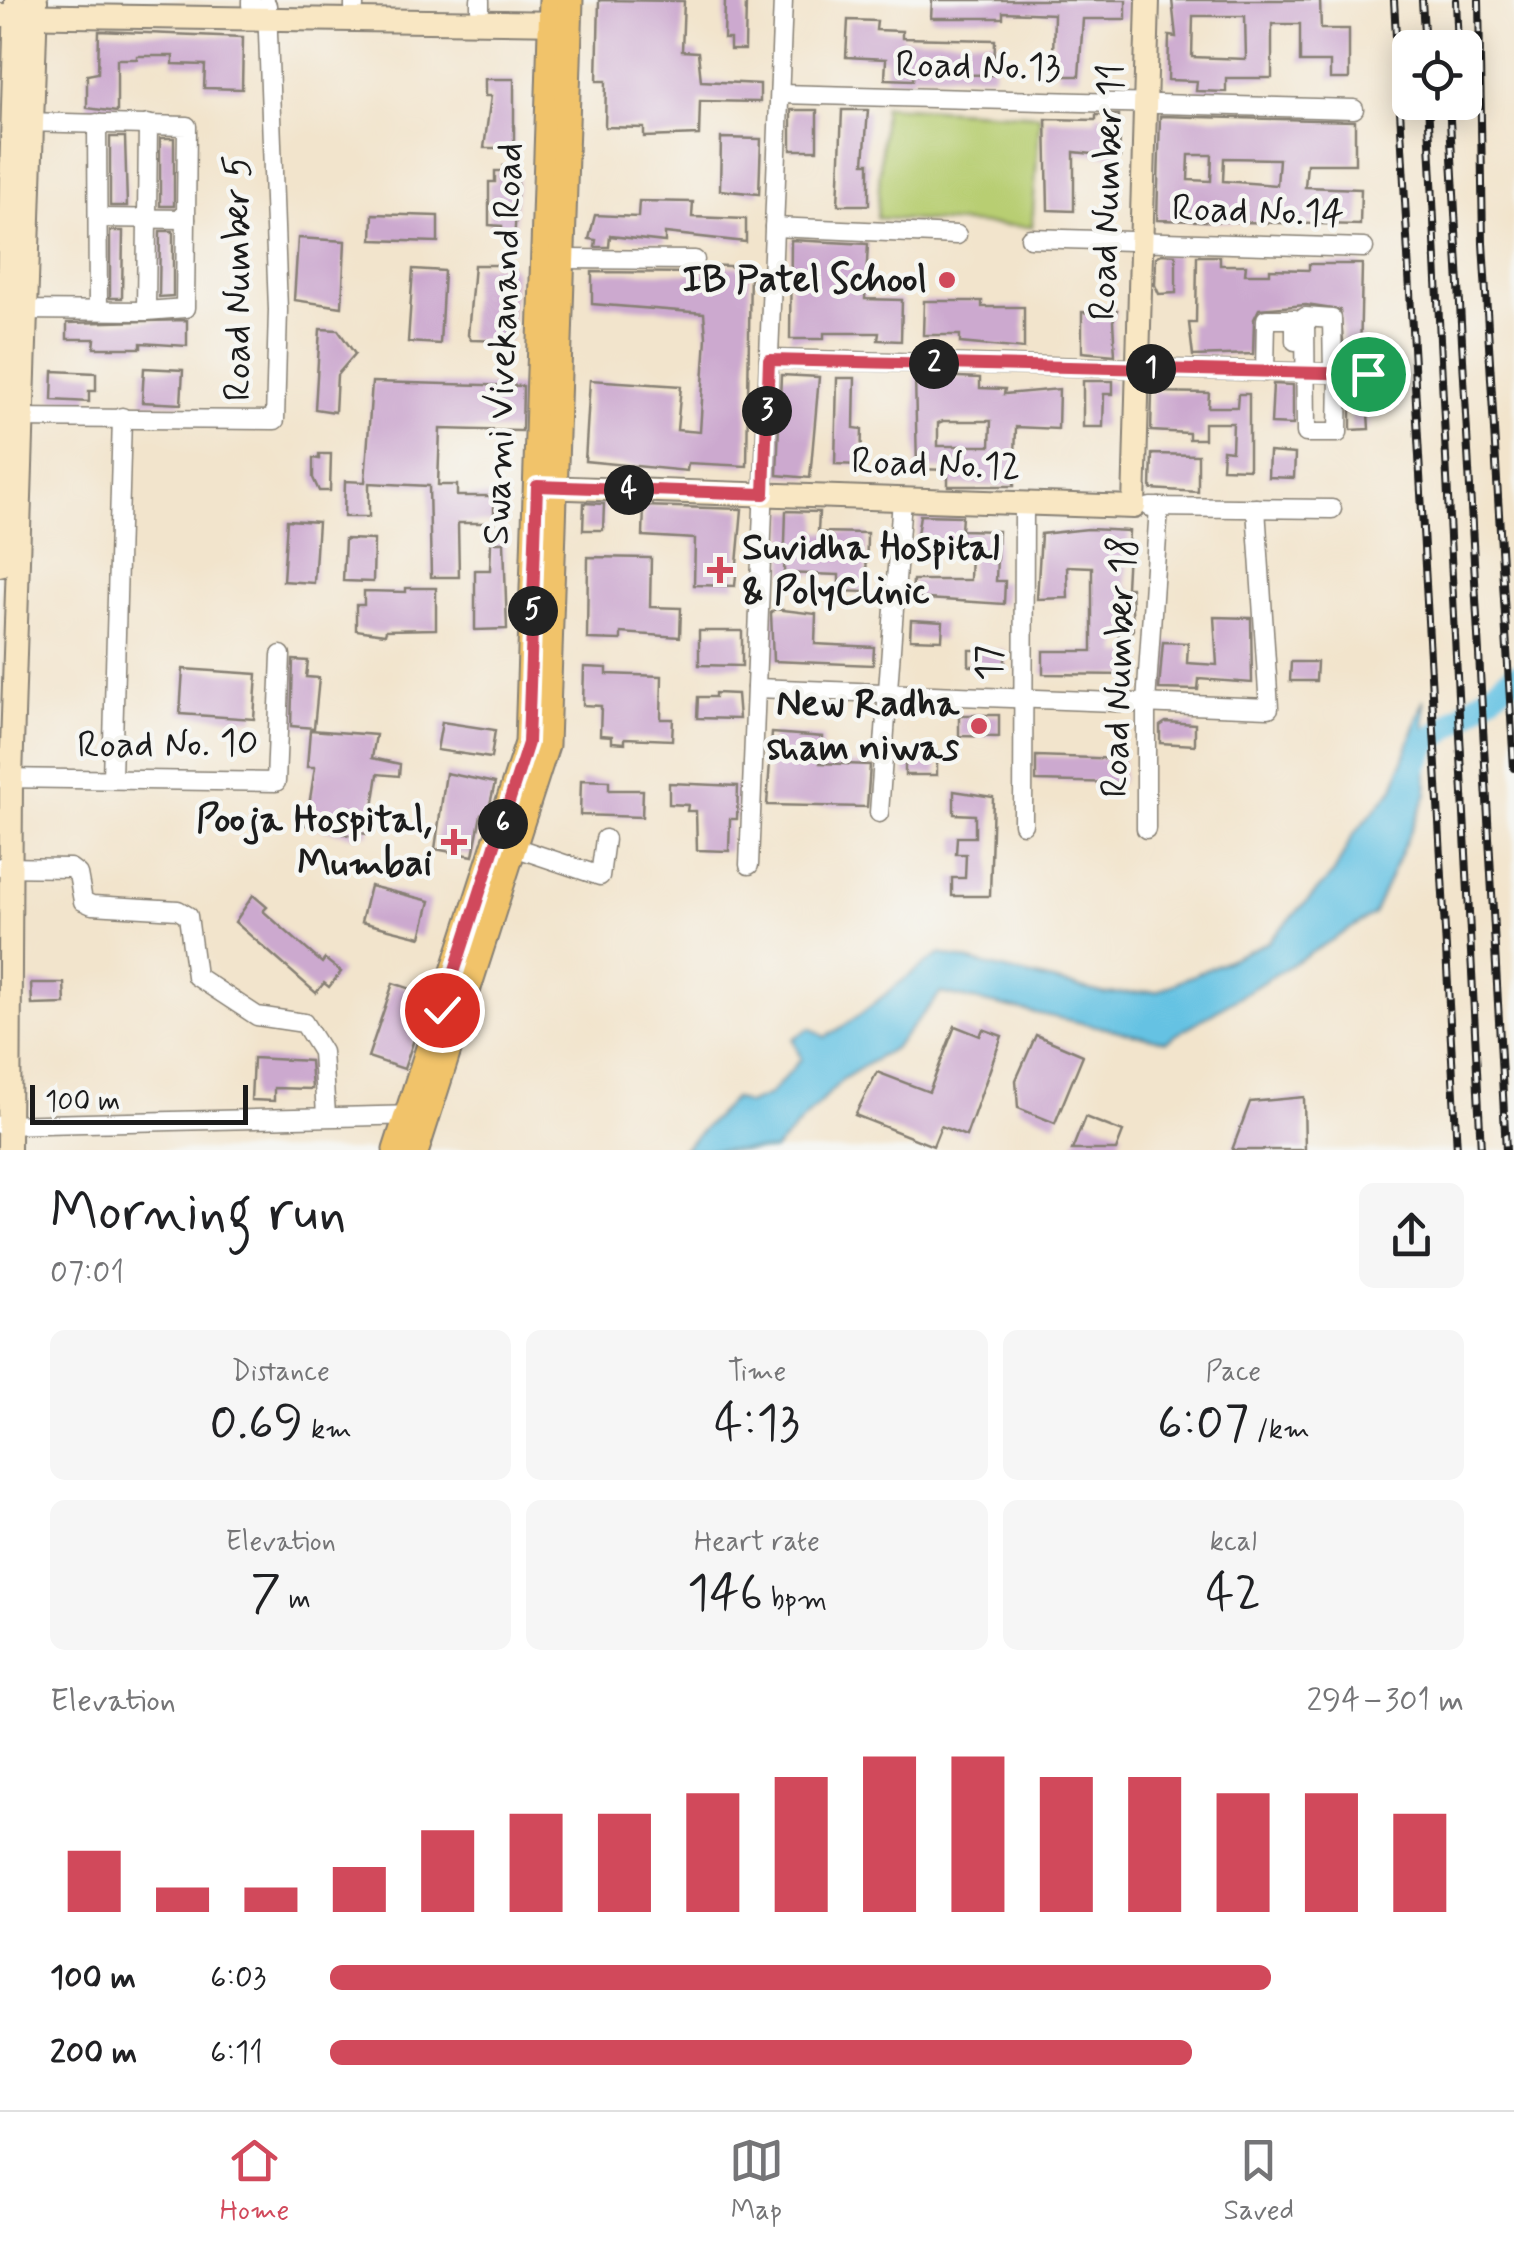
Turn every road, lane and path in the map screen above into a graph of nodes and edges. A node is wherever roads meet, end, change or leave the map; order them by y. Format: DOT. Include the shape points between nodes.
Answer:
graph roads {
  1 [pos="784,0"];
  2 [pos="1148,0"];
  3 [pos="354,3"];
  4 [pos="480,4"];
  5 [pos="20,6"];
  6 [pos="259,7"];
  7 [pos="560,11"];
  8 [pos="780,94"];
  9 [pos="1145,104"];
  10 [pos="1354,109"];
  11 [pos="22,122"];
  12 [pos="97,123"];
  13 [pos="148,124"];
  14 [pos="98,218"];
  15 [pos="147,218"];
  16 [pos="186,218"];
  17 [pos="774,227"];
  18 [pos="957,235"];
  19 [pos="1030,238"];
  20 [pos="1142,242"];
  21 [pos="1364,248"];
  22 [pos="563,260"];
  23 [pos="695,260"];
  24 [pos="16,310"];
  25 [pos="98,310"];
  26 [pos="146,311"];
  27 [pos="769,360"];
  28 [pos="1138,368"];
  29 [pos="1265,368"];
  30 [pos="1300,372"];
  31 [pos="1336,374"];
  32 [pos="1368,374"];
  33 [pos="122,417"];
  34 [pos="13,418"];
  35 [pos="547,487"];
  36 [pos="764,494"];
  37 [pos="902,499"];
  38 [pos="1024,503"];
  39 [pos="1134,507"];
  40 [pos="1159,507"];
  41 [pos="1256,508"];
  42 [pos="1332,509"];
  43 [pos="5,575"];
  44 [pos="281,655"];
  45 [pos="756,688"];
  46 [pos="891,693"];
  47 [pos="1023,698"];
  48 [pos="1146,703"];
  49 [pos="6,778"];
  50 [pos="112,778"];
  51 [pos="516,810"];
  52 [pos="879,813"];
  53 [pos="1023,824"];
  54 [pos="1146,830"];
  55 [pos="606,839"];
  56 [pos="514,847"];
  57 [pos="748,865"];
  58 [pos="5,867"];
  59 [pos="5,977"];
  60 [pos="326,1114"];
  61 [pos="418,1115"];
  62 [pos="5,1125"];
  63 [pos="9,1150"];
  64 [pos="396,1150"];
  65 [pos="416,1150"];
  1 -- 8 [label="street"];
  2 -- 9 [label="street, Road Number 11"];
  3 -- 4 [label="street"];
  3 -- 6 [label="street"];
  4 -- 7 [label="street"];
  5 -- 6 [label="street"];
  5 -- 11 [label="street"];
  6 -- 7 [label="street"];
  6 -- 33 [label="street, Road Number 5" via="278,310 275,420"];
  7 -- 22 [label="main road, Swami Vivekanand Road"];
  7 -- 35 [label="main road, Swami Vivekanand Road"];
  8 -- 9 [label="street, Road No.13"];
  8 -- 17 [label="street"];
  9 -- 10 [label="street, Road No.13"];
  9 -- 20 [label="street, Road Number 11"];
  11 -- 12 [label="street"];
  11 -- 24 [label="street"];
  12 -- 13 [label="street"];
  12 -- 14 [label="street"];
  13 -- 15 [label="street"];
  13 -- 16 [label="street" via="187,126"];
  14 -- 15 [label="street"];
  14 -- 25 [label="street"];
  15 -- 16 [label="street"];
  15 -- 26 [label="street"];
  16 -- 26 [label="street" via="184,310"];
  17 -- 18 [label="street"];
  17 -- 27 [label="street"];
  19 -- 20 [label="street, Road No.14"];
  20 -- 21 [label="street, Road No.14"];
  20 -- 28 [label="street, Road Number 11"];
  22 -- 23 [label="street"];
  22 -- 35 [label="main road, Swami Vivekanand Road"];
  24 -- 25 [label="street"];
  24 -- 34 [label="street"];
  25 -- 26 [label="street"];
  27 -- 28 [label="street"];
  27 -- 36 [label="street"];
  28 -- 29 [label="street"];
  28 -- 39 [label="street, Road Number 11"];
  29 -- 30 [label="street"];
  29 -- 30 [label="street" via="1268,318 1294,319"];
  30 -- 31 [label="street"];
  30 -- 31 [label="street" via="1306,317 1332,318"];
  30 -- 31 [label="street" via="1304,431 1335,434"];
  31 -- 32 [label="street"];
  33 -- 34 [label="street, Road Number 5"];
  33 -- 50 [label="street"];
  34 -- 43 [label="street"];
  35 -- 36 [label="street, Road No.12"];
  35 -- 51 [label="main road, Swami Vivekanand Road" via="529,732"];
  36 -- 37 [label="street, Road No.12"];
  36 -- 45 [label="street"];
  37 -- 38 [label="street, Road No.12"];
  37 -- 46 [label="street"];
  38 -- 39 [label="street, Road No.12"];
  38 -- 47 [label="street, 17"];
  39 -- 40 [label="street, Road No.12"];
  40 -- 41 [label="street, Road No.12"];
  40 -- 48 [label="street, Road Number 18"];
  41 -- 42 [label="street, Road No.12"];
  41 -- 48 [label="street" via="1268,708"];
  43 -- 49 [label="street"];
  44 -- 50 [label="street, Road No. 10" via="276,782"];
  45 -- 46 [label="street"];
  45 -- 57 [label="street"];
  46 -- 47 [label="street"];
  46 -- 52 [label="street"];
  47 -- 48 [label="street"];
  47 -- 53 [label="street, 17"];
  48 -- 54 [label="street, Road Number 18"];
  49 -- 50 [label="street, Road No. 10"];
  49 -- 58 [label="street"];
  51 -- 56 [label="main road, Swami Vivekanand Road"];
  51 -- 61 [label="main road, Swami Vivekanand Road"];
  55 -- 56 [label="street" via="600,876"];
  56 -- 61 [label="main road, Swami Vivekanand Road"];
  58 -- 59 [label="street"];
  58 -- 60 [label="street" via="70,868 78,874 83,901 92,905 188,916 196,976 257,1016 304,1024 316,1037"];
  59 -- 62 [label="street"];
  60 -- 61 [label="street"];
  60 -- 62 [label="street"];
  61 -- 64 [label="main road, Swami Vivekanand Road"];
  61 -- 65 [label="main road, Swami Vivekanand Road"];
  62 -- 63 [label="street"];
}
